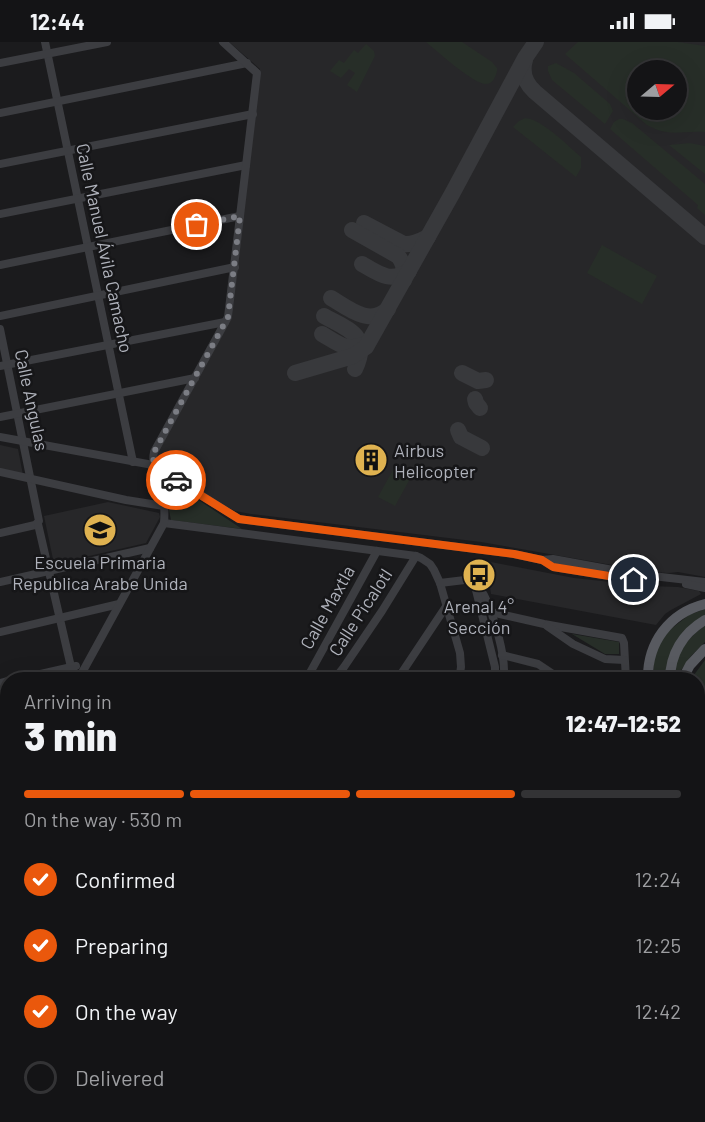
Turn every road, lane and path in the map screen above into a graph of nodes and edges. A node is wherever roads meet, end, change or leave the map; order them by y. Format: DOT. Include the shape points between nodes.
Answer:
graph roads {
  1 [pos="45,42"];
  2 [pos="107,42"];
  3 [pos="223,42"];
  4 [pos="47,54"];
  5 [pos="0,63"];
  6 [pos="247,63"];
  7 [pos="58,102"];
  8 [pos="0,113"];
  9 [pos="253,114"];
  10 [pos="68,150"];
  11 [pos="0,164"];
  12 [pos="246,165"];
  13 [pos="78,199"];
  14 [pos="0,214"];
  15 [pos="240,216"];
  16 [pos="88,247"];
  17 [pos="0,265"];
  18 [pos="235,267"];
  19 [pos="99,295"];
  20 [pos="0,316"];
  21 [pos="225,322"];
  22 [pos="0,328"];
  23 [pos="109,345"];
  24 [pos="4,365"];
  25 [pos="195,378"];
  26 [pos="119,392"];
  27 [pos="18,413"];
  28 [pos="0,417"];
  29 [pos="0,437"];
  30 [pos="24,442"];
  31 [pos="133,462"];
  32 [pos="153,465"];
  33 [pos="0,472"];
  34 [pos="18,476"];
  35 [pos="31,479"];
  36 [pos="0,480"];
  37 [pos="164,506"];
  38 [pos="164,524"];
  39 [pos="35,525"];
  40 [pos="391,528"];
  41 [pos="0,533"];
  42 [pos="389,538"];
  43 [pos="150,548"];
  44 [pos="377,551"];
  45 [pos="416,556"];
  46 [pos="542,560"];
  47 [pos="49,572"];
  48 [pos="473,579"];
  49 [pos="0,582"];
  50 [pos="705,582"];
  51 [pos="440,583"];
  52 [pos="705,588"];
  53 [pos="119,604"];
  54 [pos="705,604"];
  55 [pos="447,605"];
  56 [pos="491,612"];
  57 [pos="60,619"];
  58 [pos="705,620"];
  59 [pos="544,624"];
  60 [pos="0,632"];
  61 [pos="705,649"];
  62 [pos="502,654"];
  63 [pos="624,660"];
  64 [pos="85,665"];
  65 [pos="71,666"];
  66 [pos="47,672"];
  67 [pos="73,672"];
  68 [pos="81,672"];
  69 [pos="310,672"];
  70 [pos="340,672"];
  71 [pos="402,672"];
  72 [pos="460,672"];
  73 [pos="495,672"];
  74 [pos="504,672"];
  75 [pos="550,672"];
  76 [pos="625,672"];
  77 [pos="648,672"];
  78 [pos="670,672"];
  79 [pos="686,672"];
  1 -- 4 [label="street, Calle Manuel Ávila Camacho"];
  2 -- 4 [label="street"];
  3 -- 6 [label="street"];
  4 -- 5 [label="street"];
  4 -- 7 [label="street, Calle Manuel Ávila Camacho"];
  6 -- 7 [label="street"];
  6 -- 9 [label="street" via="257,73"];
  7 -- 8 [label="street"];
  7 -- 10 [label="street, Calle Manuel Ávila Camacho"];
  9 -- 10 [label="street"];
  9 -- 12 [label="street"];
  10 -- 11 [label="street"];
  10 -- 13 [label="street, Calle Manuel Ávila Camacho"];
  12 -- 13 [label="street"];
  12 -- 15 [label="street"];
  13 -- 14 [label="street"];
  13 -- 16 [label="street, Calle Manuel Ávila Camacho"];
  15 -- 16 [label="street"];
  15 -- 18 [label="street"];
  16 -- 17 [label="street"];
  16 -- 19 [label="street, Calle Manuel Ávila Camacho"];
  18 -- 19 [label="street"];
  18 -- 21 [label="street"];
  19 -- 20 [label="street"];
  19 -- 23 [label="street, Calle Manuel Ávila Camacho"];
  21 -- 23 [label="street"];
  21 -- 25 [label="street"];
  22 -- 24 [label="street, Calle Angulas"];
  23 -- 24 [label="street"];
  23 -- 26 [label="street, Calle Manuel Ávila Camacho"];
  24 -- 27 [label="street, Calle Angulas"];
  25 -- 26 [label="street"];
  25 -- 32 [label="street" via="154,452"];
  26 -- 27 [label="street"];
  26 -- 31 [label="street, Calle Manuel Ávila Camacho"];
  27 -- 28 [label="street"];
  27 -- 30 [label="street, Calle Angulas"];
  29 -- 30 [label="street"];
  30 -- 31 [label="street"];
  30 -- 35 [label="street, Calle Angulas"];
  31 -- 32 [label="street"];
  32 -- 37 [label="street"];
  32 -- 42 [label="street" via="239,519"];
  33 -- 34 [label="street"];
  34 -- 35 [label="street"];
  34 -- 36 [label="street"];
  35 -- 37 [label="street"];
  35 -- 39 [label="street, Calle Angulas" via="38,519"];
  37 -- 38 [label="street"];
  38 -- 43 [label="street"];
  38 -- 44 [label="street"];
  39 -- 41 [label="street"];
  39 -- 47 [label="street, Calle Angulas"];
  40 -- 42 [label="street"];
  42 -- 46 [label="street"];
  43 -- 47 [label="street"];
  43 -- 53 [label="street"];
  44 -- 45 [label="street"];
  44 -- 69 [label="street, Calle Maxtla"];
  45 -- 51 [label="street" via="434,570"];
  45 -- 70 [label="street, Calle Picalotl"];
  46 -- 50 [label="street"];
  46 -- 52 [label="street" via="553,567"];
  47 -- 49 [label="street"];
  47 -- 57 [label="street, Calle Angulas"];
  48 -- 51 [label="street"];
  48 -- 56 [label="street"];
  48 -- 73 [label="street"];
  51 -- 55 [label="street"];
  53 -- 57 [label="street"];
  53 -- 64 [label="street"];
  54 -- 77 [label="main road" via="670,622 655,642"];
  55 -- 71 [label="street"];
  55 -- 72 [label="street" via="459,649"];
  56 -- 59 [label="street"];
  56 -- 62 [label="street"];
  57 -- 60 [label="street"];
  57 -- 65 [label="street, Calle Angulas"];
  58 -- 78 [label="main road" via="682,640"];
  59 -- 63 [label="street" via="604,659"];
  59 -- 63 [label="street" via="623,639"];
  61 -- 79 [label="main road"];
  62 -- 74 [label="street"];
  62 -- 75 [label="street" via="538,664"];
  63 -- 76 [label="street"];
  64 -- 65 [label="street"];
  64 -- 68 [label="street"];
  65 -- 66 [label="street"];
  65 -- 67 [label="street, Calle Angulas"];
}
